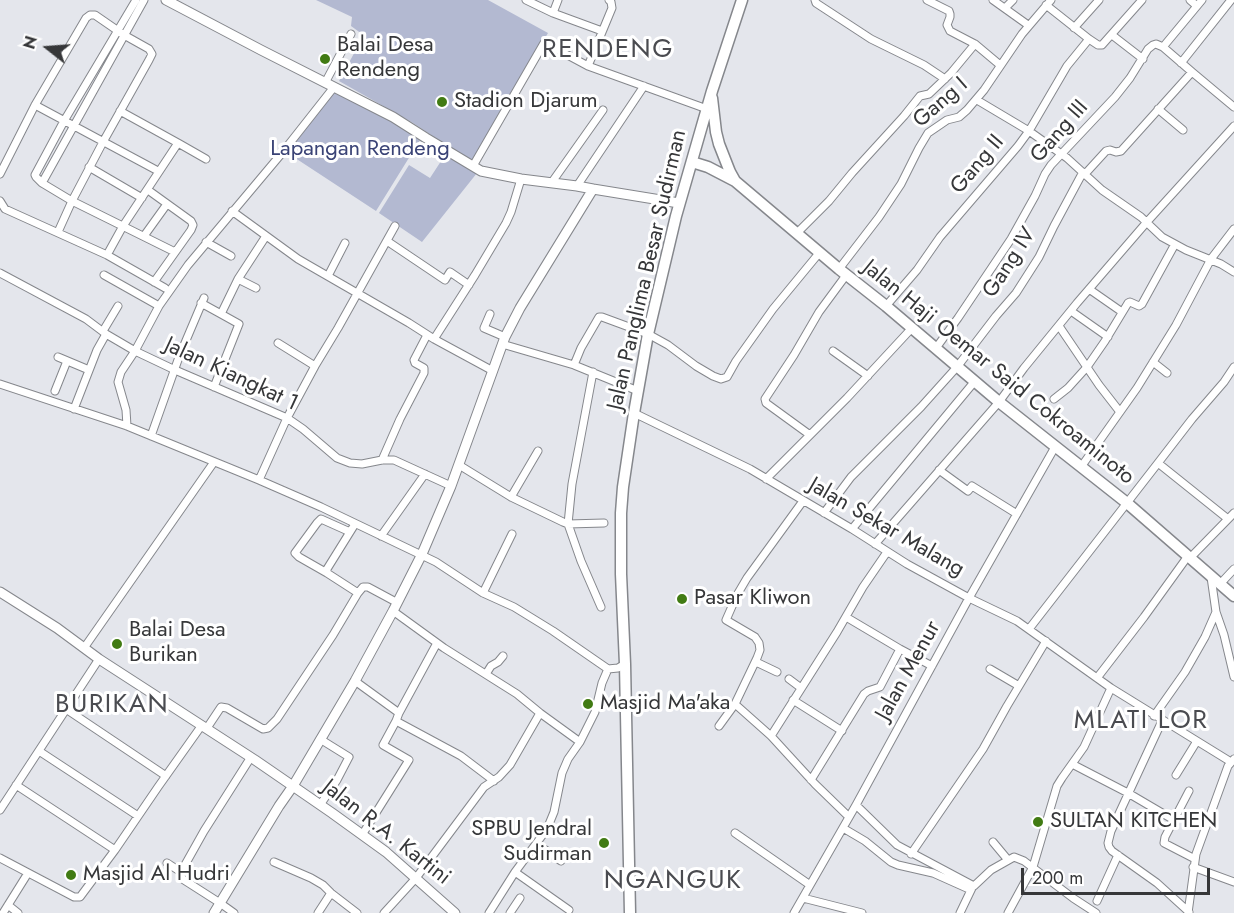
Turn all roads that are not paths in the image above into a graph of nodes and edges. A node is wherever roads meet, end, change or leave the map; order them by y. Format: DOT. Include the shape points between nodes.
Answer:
graph roads {
  1 [pos="136,0"];
  2 [pos="144,0"];
  3 [pos="166,0"];
  4 [pos="558,0"];
  5 [pos="609,0"];
  6 [pos="742,0"];
  7 [pos="815,0"];
  8 [pos="927,0"];
  9 [pos="993,0"];
  10 [pos="1013,0"];
  11 [pos="1099,0"];
  12 [pos="1142,0"];
  13 [pos="1190,0"];
  14 [pos="1231,0"];
  15 [pos="529,1"];
  16 [pos="1049,3"];
  17 [pos="1200,3"];
  18 [pos="1005,8"];
  19 [pos="553,12"];
  20 [pos="1028,25"];
  21 [pos="1074,28"];
  22 [pos="602,31"];
  23 [pos="121,33"];
  24 [pos="351,34"];
  25 [pos="1112,35"];
  26 [pos="1089,39"];
  27 [pos="975,44"];
  28 [pos="1163,47"];
  29 [pos="1143,59"];
  30 [pos="1181,63"];
  31 [pos="588,66"];
  32 [pos="1000,66"];
  33 [pos="1192,72"];
  34 [pos="945,79"];
  35 [pos="330,85"];
  36 [pos="644,86"];
  37 [pos="711,92"];
  38 [pos="976,100"];
  39 [pos="35,105"];
  40 [pos="1234,106"];
  41 [pos="707,109"];
  42 [pos="1158,109"];
  43 [pos="603,110"];
  44 [pos="120,111"];
  45 [pos="64,121"];
  46 [pos="72,126"];
  47 [pos="1234,126"];
  48 [pos="1183,130"];
  49 [pos="1029,131"];
  50 [pos="103,142"];
  51 [pos="178,143"];
  52 [pos="1061,154"];
  53 [pos="206,159"];
  54 [pos="692,162"];
  55 [pos="473,166"];
  56 [pos="89,168"];
  57 [pos="158,171"];
  58 [pos="1084,173"];
  59 [pos="0,174"];
  60 [pos="520,179"];
  61 [pos="552,182"];
  62 [pos="735,182"];
  63 [pos="42,183"];
  64 [pos="577,186"];
  65 [pos="593,189"];
  66 [pos="148,190"];
  67 [pos="142,198"];
  68 [pos="0,201"];
  69 [pos="72,201"];
  70 [pos="680,203"];
  71 [pos="167,204"];
  72 [pos="232,211"];
  73 [pos="1146,223"];
  74 [pos="123,226"];
  75 [pos="395,226"];
  76 [pos="1234,229"];
  77 [pos="58,232"];
  78 [pos="797,233"];
  79 [pos="144,236"];
  80 [pos="266,236"];
  81 [pos="387,241"];
  82 [pos="206,242"];
  83 [pos="345,243"];
  84 [pos="1175,244"];
  85 [pos="175,252"];
  86 [pos="820,252"];
  87 [pos="107,255"];
  88 [pos="231,256"];
  89 [pos="1211,260"];
  90 [pos="843,272"];
  91 [pos="1234,272"];
  92 [pos="0,273"];
  93 [pos="104,275"];
  94 [pos="328,276"];
  95 [pos="238,279"];
  96 [pos="154,282"];
  97 [pos="468,285"];
  98 [pos="165,288"];
  99 [pos="256,288"];
  100 [pos="1089,289"];
  101 [pos="357,293"];
  102 [pos="118,306"];
  103 [pos="159,306"];
  104 [pos="886,306"];
  105 [pos="1071,311"];
  106 [pos="1122,312"];
  107 [pos="221,314"];
  108 [pos="490,314"];
  109 [pos="1059,326"];
  110 [pos="911,329"];
  111 [pos="105,332"];
  112 [pos="648,334"];
  113 [pos="1107,336"];
  114 [pos="430,337"];
  115 [pos="504,340"];
  116 [pos="279,344"];
  117 [pos="936,348"];
  118 [pos="135,351"];
  119 [pos="833,351"];
  120 [pos="58,357"];
  121 [pos="67,361"];
  122 [pos="1153,362"];
  123 [pos="574,365"];
  124 [pos="315,366"];
  125 [pos="1234,366"];
  126 [pos="957,367"];
  127 [pos="1087,367"];
  128 [pos="88,370"];
  129 [pos="175,370"];
  130 [pos="493,371"];
  131 [pos="593,372"];
  132 [pos="1167,373"];
  133 [pos="868,376"];
  134 [pos="975,381"];
  135 [pos="0,384"];
  136 [pos="214,387"];
  137 [pos="55,391"];
  138 [pos="638,391"];
  139 [pos="1054,399"];
  140 [pos="999,402"];
  141 [pos="74,409"];
  142 [pos="1120,412"];
  143 [pos="634,413"];
  144 [pos="287,418"];
  145 [pos="127,426"];
  146 [pos="810,435"];
  147 [pos="151,436"];
  148 [pos="1055,447"];
  149 [pos="538,451"];
  150 [pos="382,460"];
  151 [pos="214,462"];
  152 [pos="1158,463"];
  153 [pos="459,465"];
  154 [pos="1082,467"];
  155 [pos="939,470"];
  156 [pos="424,474"];
  157 [pos="766,479"];
  158 [pos="259,480"];
  159 [pos="451,486"];
  160 [pos="511,497"];
  161 [pos="803,501"];
  162 [pos="1126,503"];
  163 [pos="824,513"];
  164 [pos="1017,514"];
  165 [pos="1231,516"];
  166 [pos="604,523"];
  167 [pos="568,524"];
  168 [pos="353,528"];
  169 [pos="852,529"];
  170 [pos="512,534"];
  171 [pos="381,536"];
  172 [pos="875,544"];
  173 [pos="887,552"];
  174 [pos="422,554"];
  175 [pos="1189,557"];
  176 [pos="1234,570"];
  177 [pos="327,573"];
  178 [pos="1215,580"];
  179 [pos="0,592"];
  180 [pos="483,592"];
  181 [pos="358,593"];
  182 [pos="1234,596"];
  183 [pos="969,598"];
  184 [pos="395,606"];
  185 [pos="601,607"];
  186 [pos="1216,612"];
  187 [pos="846,617"];
  188 [pos="1029,629"];
  189 [pos="1046,641"];
  190 [pos="437,643"];
  191 [pos="84,648"];
  192 [pos="900,649"];
  193 [pos="503,656"];
  194 [pos="99,659"];
  195 [pos="756,662"];
  196 [pos="625,664"];
  197 [pos="932,666"];
  198 [pos="608,669"];
  199 [pos="990,669"];
  200 [pos="777,672"];
  201 [pos="486,674"];
  202 [pos="1234,677"];
  203 [pos="1097,678"];
  204 [pos="789,679"];
  205 [pos="355,681"];
  206 [pos="1019,686"];
  207 [pos="801,688"];
  208 [pos="1111,688"];
  209 [pos="793,700"];
  210 [pos="735,704"];
  211 [pos="66,710"];
  212 [pos="540,713"];
  213 [pos="1154,716"];
  214 [pos="398,717"];
  215 [pos="1162,721"];
  216 [pos="719,726"];
  217 [pos="204,727"];
  218 [pos="842,731"];
  219 [pos="771,736"];
  220 [pos="320,740"];
  221 [pos="1197,741"];
  222 [pos="580,742"];
  223 [pos="39,751"];
  224 [pos="250,757"];
  225 [pos="1232,760"];
  226 [pos="1072,764"];
  227 [pos="1176,775"];
  228 [pos="166,776"];
  229 [pos="811,780"];
  230 [pos="494,781"];
  231 [pos="16,785"];
  232 [pos="293,786"];
  233 [pos="1189,791"];
  234 [pos="1128,794"];
  235 [pos="1,805"];
  236 [pos="320,805"];
  237 [pos="856,805"];
  238 [pos="138,816"];
  239 [pos="849,817"];
  240 [pos="1174,820"];
  241 [pos="843,828"];
  242 [pos="735,833"];
  243 [pos="362,835"];
  244 [pos="993,842"];
  245 [pos="537,844"];
  246 [pos="115,850"];
  247 [pos="911,854"];
  248 [pos="1118,855"];
  249 [pos="0,858"];
  250 [pos="1008,860"];
  251 [pos="274,861"];
  252 [pos="561,861"];
  253 [pos="166,863"];
  254 [pos="1194,863"];
  255 [pos="1033,867"];
  256 [pos="181,872"];
  257 [pos="515,872"];
  258 [pos="28,873"];
  259 [pos="416,878"];
  260 [pos="1234,882"];
  261 [pos="810,885"];
  262 [pos="972,888"];
  263 [pos="331,893"];
  264 [pos="519,898"];
  265 [pos="803,898"];
  266 [pos="1097,901"];
  267 [pos="220,903"];
  268 [pos="8,905"];
  269 [pos="569,910"];
  270 [pos="3,913"];
  271 [pos="18,913"];
  272 [pos="214,913"];
  273 [pos="234,913"];
  274 [pos="318,913"];
  275 [pos="357,913"];
  276 [pos="384,913"];
  277 [pos="455,913"];
  278 [pos="489,913"];
  279 [pos="510,913"];
  280 [pos="630,913"];
  281 [pos="794,913"];
  282 [pos="862,913"];
  283 [pos="960,913"];
  284 [pos="1008,913"];
  285 [pos="1096,913"];
  286 [pos="1189,913"];
  1 -- 23 [label="street"];
  2 -- 23 [label="street"];
  3 -- 35 [label="street"];
  4 -- 19 [label="street"];
  5 -- 22 [label="street" via="612,8"];
  6 -- 37 [label="main road, Jalan Panglima Besar Sudirman"];
  7 -- 34 [label="street" via="871,39"];
  8 -- 27 [label="street" via="950,14 948,28"];
  9 -- 18 [label="street"];
  10 -- 18 [label="street"];
  11 -- 21 [label="street"];
  12 -- 25 [label="street"];
  13 -- 17 [label="street"];
  14 -- 30 [label="street"];
  15 -- 19 [label="street"];
  16 -- 20 [label="street, Gang I"];
  16 -- 21 [label="street"];
  17 -- 28 [label="street"];
  18 -- 20 [label="street"];
  19 -- 22 [label="street"];
  20 -- 32 [label="street, Gang I"];
  21 -- 26 [label="street"];
  22 -- 31 [label="street"];
  23 -- 39 [label="street" via="95,15 86,18"];
  23 -- 44 [label="street" via="152,54"];
  23 -- 45 [label="street"];
  23 -- 46 [label="street"];
  24 -- 35 [label="street"];
  25 -- 26 [label="street" via="1102,45"];
  25 -- 29 [label="street"];
  26 -- 49 [label="street, Gang II" via="1067,66"];
  27 -- 32 [label="street"];
  27 -- 34 [label="street"];
  28 -- 29 [label="street, Gang III" via="1153,45"];
  28 -- 30 [label="street"];
  29 -- 52 [label="street, Gang III" via="1115,98"];
  30 -- 33 [label="street"];
  31 -- 36 [label="street"];
  31 -- 55 [label="street" via="544,44"];
  32 -- 38 [label="street, Gang I"];
  33 -- 40 [label="street"];
  33 -- 42 [label="street, Gang IV"];
  34 -- 78 [label="street" via="929,94 920,96"];
  35 -- 55 [label="street" via="393,117"];
  35 -- 72 [label="street" via="282,153"];
  36 -- 41 [label="street"];
  36 -- 64 [label="street"];
  37 -- 41 [label="main road, Jalan Panglima Besar Sudirman"];
  37 -- 62 [label="main road" via="719,144"];
  38 -- 49 [label="street"];
  38 -- 90 [label="street, Gang I" via="959,117 928,133 901,184"];
  39 -- 45 [label="street"];
  39 -- 59 [label="street"];
  41 -- 54 [label="main road, Jalan Panglima Besar Sudirman"];
  42 -- 48 [label="street"];
  42 -- 58 [label="street, Gang IV" via="1121,151 1106,151"];
  43 -- 61 [label="street"];
  44 -- 50 [label="street"];
  44 -- 51 [label="street"];
  45 -- 46 [label="street"];
  45 -- 63 [label="street" via="36,170"];
  46 -- 50 [label="street"];
  46 -- 63 [label="street"];
  47 -- 73 [label="street"];
  49 -- 52 [label="street"];
  49 -- 104 [label="street, Gang II"];
  50 -- 56 [label="street"];
  50 -- 57 [label="street"];
  51 -- 53 [label="street"];
  51 -- 57 [label="street"];
  52 -- 58 [label="street"];
  52 -- 117 [label="street, Gang III" via="1045,174 1011,239"];
  54 -- 62 [label="main road, Jalan Haji Oemar Said Cokroaminoto"];
  54 -- 70 [label="main road, Jalan Panglima Besar Sudirman"];
  55 -- 60 [label="street"];
  56 -- 67 [label="street"];
  56 -- 69 [label="street"];
  57 -- 66 [label="street"];
  58 -- 73 [label="street"];
  58 -- 126 [label="street, Gang IV" via="1028,275"];
  60 -- 61 [label="street"];
  60 -- 97 [label="street" via="506,223"];
  61 -- 64 [label="street"];
  62 -- 78 [label="main road, Jalan Haji Oemar Said Cokroaminoto"];
  63 -- 69 [label="street"];
  64 -- 65 [label="street"];
  65 -- 70 [label="street"];
  65 -- 115 [label="street" via="546,262"];
  66 -- 67 [label="street"];
  66 -- 71 [label="street"];
  67 -- 74 [label="street"];
  68 -- 77 [label="street" via="4,208"];
  69 -- 74 [label="street"];
  69 -- 77 [label="street"];
  70 -- 112 [label="main road, Jalan Panglima Besar Sudirman"];
  71 -- 79 [label="street"];
  71 -- 85 [label="street" via="192,225"];
  72 -- 80 [label="street"];
  72 -- 82 [label="street"];
  73 -- 84 [label="street"];
  73 -- 100 [label="street"];
  74 -- 79 [label="street"];
  74 -- 87 [label="street"];
  75 -- 81 [label="street"];
  76 -- 89 [label="street"];
  77 -- 87 [label="street"];
  78 -- 86 [label="main road, Jalan Haji Oemar Said Cokroaminoto"];
  79 -- 85 [label="street"];
  80 -- 94 [label="street"];
  80 -- 95 [label="street"];
  81 -- 97 [label="street" via="445,280 450,272"];
  81 -- 101 [label="street"];
  82 -- 88 [label="street"];
  82 -- 103 [label="street"];
  83 -- 94 [label="street"];
  84 -- 89 [label="street"];
  84 -- 106 [label="street" via="1142,304 1129,302"];
  85 -- 96 [label="street"];
  86 -- 90 [label="main road, Jalan Haji Oemar Said Cokroaminoto"];
  86 -- 112 [label="street" via="773,309 727,377 713,376"];
  87 -- 96 [label="street"];
  89 -- 91 [label="street"];
  89 -- 122 [label="street"];
  90 -- 104 [label="main road, Jalan Haji Oemar Said Cokroaminoto"];
  90 -- 146 [label="street, Gang I" via="765,399 766,404"];
  92 -- 111 [label="street, Jalan Kiangkat 1"];
  93 -- 103 [label="street"];
  94 -- 101 [label="street"];
  95 -- 99 [label="street"];
  95 -- 107 [label="street"];
  96 -- 98 [label="street"];
  97 -- 114 [label="street"];
  100 -- 105 [label="street"];
  100 -- 106 [label="street"];
  101 -- 114 [label="street"];
  101 -- 124 [label="street"];
  102 -- 111 [label="street"];
  103 -- 118 [label="street"];
  104 -- 110 [label="main road, Jalan Haji Oemar Said Cokroaminoto"];
  105 -- 109 [label="street"];
  105 -- 113 [label="street"];
  106 -- 113 [label="street"];
  107 -- 129 [label="street" via="203,301"];
  107 -- 136 [label="street" via="238,324"];
  108 -- 115 [label="street" via="484,328"];
  109 -- 127 [label="street"];
  109 -- 140 [label="street"];
  110 -- 117 [label="main road, Jalan Haji Oemar Said Cokroaminoto"];
  110 -- 133 [label="street"];
  111 -- 118 [label="street, Jalan Kiangkat 1"];
  111 -- 128 [label="street"];
  112 -- 123 [label="street" via="600,317"];
  112 -- 138 [label="main road, Jalan Panglima Besar Sudirman"];
  113 -- 127 [label="street"];
  114 -- 130 [label="street"];
  114 -- 150 [label="street" via="414,360 424,368 424,373"];
  115 -- 123 [label="street"];
  115 -- 130 [label="street"];
  116 -- 124 [label="street"];
  117 -- 126 [label="main road, Jalan Haji Oemar Said Cokroaminoto"];
  118 -- 129 [label="street, Jalan Kiangkat 1"];
  118 -- 145 [label="street" via="118,382"];
  119 -- 133 [label="street"];
  120 -- 121 [label="street"];
  121 -- 128 [label="street"];
  121 -- 137 [label="street"];
  122 -- 132 [label="street"];
  122 -- 142 [label="street"];
  123 -- 131 [label="street"];
  124 -- 144 [label="street"];
  125 -- 152 [label="street"];
  126 -- 134 [label="main road, Jalan Haji Oemar Said Cokroaminoto"];
  126 -- 163 [label="street, Gang IV" via="851,477"];
  127 -- 139 [label="street"];
  127 -- 142 [label="street"];
  128 -- 141 [label="street"];
  129 -- 136 [label="street, Jalan Kiangkat 1"];
  129 -- 147 [label="street"];
  130 -- 153 [label="street"];
  131 -- 138 [label="street"];
  131 -- 167 [label="street"];
  133 -- 146 [label="street"];
  134 -- 140 [label="main road, Jalan Haji Oemar Said Cokroaminoto"];
  134 -- 169 [label="street"];
  135 -- 141 [label="street"];
  136 -- 144 [label="street, Jalan Kiangkat 1"];
  138 -- 143 [label="main road, Jalan Panglima Besar Sudirman"];
  140 -- 148 [label="main road, Jalan Haji Oemar Said Cokroaminoto"];
  140 -- 155 [label="street"];
  141 -- 145 [label="street"];
  142 -- 154 [label="street"];
  143 -- 157 [label="street, Jalan Sekar Malang"];
  143 -- 196 [label="main road, Jalan Panglima Besar Sudirman" via="621,513"];
  144 -- 150 [label="street, Jalan Kiangkat 1" via="337,458 362,464"];
  144 -- 158 [label="street"];
  145 -- 147 [label="street"];
  146 -- 157 [label="street"];
  147 -- 151 [label="street"];
  148 -- 154 [label="main road, Jalan Haji Oemar Said Cokroaminoto"];
  148 -- 164 [label="street, Jalan Menur"];
  149 -- 160 [label="street"];
  150 -- 156 [label="street, Jalan Kiangkat 1" via="394,460"];
  151 -- 158 [label="street"];
  151 -- 191 [label="street"];
  152 -- 162 [label="street"];
  152 -- 165 [label="street"];
  153 -- 159 [label="street"];
  153 -- 160 [label="street"];
  154 -- 162 [label="main road, Jalan Haji Oemar Said Cokroaminoto"];
  155 -- 164 [label="street" via="968,491 972,486"];
  155 -- 172 [label="street"];
  156 -- 159 [label="street, Jalan Kiangkat 1"];
  156 -- 171 [label="street"];
  157 -- 161 [label="street, Jalan Sekar Malang"];
  158 -- 168 [label="street" via="321,507"];
  159 -- 174 [label="street"];
  160 -- 167 [label="street"];
  161 -- 163 [label="street, Jalan Sekar Malang"];
  161 -- 195 [label="street" via="747,578 726,620 759,642"];
  162 -- 175 [label="main road, Jalan Haji Oemar Said Cokroaminoto"];
  162 -- 188 [label="street"];
  163 -- 169 [label="street, Jalan Sekar Malang"];
  164 -- 183 [label="street, Jalan Menur"];
  165 -- 175 [label="street"];
  166 -- 167 [label="street"];
  167 -- 185 [label="street"];
  168 -- 171 [label="street"];
  168 -- 177 [label="street"];
  168 -- 177 [label="street" via="321,519 296,553"];
  169 -- 172 [label="street, Jalan Sekar Malang"];
  170 -- 180 [label="street"];
  171 -- 174 [label="street"];
  172 -- 173 [label="street, Jalan Sekar Malang"];
  173 -- 183 [label="street, Jalan Sekar Malang"];
  173 -- 187 [label="street"];
  174 -- 180 [label="street"];
  174 -- 184 [label="street"];
  175 -- 178 [label="main road, Jalan Haji Oemar Said Cokroaminoto"];
  175 -- 203 [label="street"];
  176 -- 178 [label="street"];
  177 -- 181 [label="street"];
  178 -- 182 [label="main road, Jalan Haji Oemar Said Cokroaminoto"];
  178 -- 186 [label="street"];
  179 -- 191 [label="street, Jalan R.A. Kartini"];
  180 -- 198 [label="street" via="514,607"];
  181 -- 184 [label="street" via="368,587"];
  181 -- 217 [label="street" via="268,728 262,729 221,707"];
  183 -- 188 [label="street, Jalan Sekar Malang"];
  183 -- 197 [label="street, Jalan Menur"];
  184 -- 190 [label="street"];
  184 -- 205 [label="street"];
  186 -- 202 [label="street"];
  186 -- 213 [label="street" via="1185,672"];
  187 -- 192 [label="street"];
  187 -- 207 [label="street"];
  188 -- 189 [label="street, Jalan Sekar Malang"];
  189 -- 203 [label="street, Jalan Sekar Malang"];
  189 -- 206 [label="street"];
  190 -- 201 [label="street"];
  190 -- 214 [label="street"];
  191 -- 194 [label="street, Jalan R.A. Kartini"];
  192 -- 197 [label="street"];
  192 -- 218 [label="street" via="882,685 864,694"];
  193 -- 201 [label="street"];
  194 -- 211 [label="street"];
  194 -- 217 [label="street, Jalan R.A. Kartini"];
  195 -- 200 [label="street"];
  195 -- 210 [label="street"];
  196 -- 198 [label="street"];
  196 -- 280 [label="main road, Jalan Panglima Besar Sudirman"];
  197 -- 237 [label="street, Jalan Menur"];
  198 -- 222 [label="street" via="595,712"];
  199 -- 206 [label="street"];
  201 -- 212 [label="street"];
  203 -- 208 [label="street, Jalan Sekar Malang"];
  204 -- 207 [label="street"];
  205 -- 214 [label="street"];
  205 -- 220 [label="street"];
  206 -- 247 [label="street" via="983,749"];
  207 -- 209 [label="street"];
  208 -- 213 [label="street, Jalan Sekar Malang"];
  208 -- 226 [label="street"];
  209 -- 218 [label="street"];
  209 -- 219 [label="street"];
  210 -- 216 [label="street"];
  210 -- 219 [label="street"];
  211 -- 223 [label="street"];
  211 -- 228 [label="street"];
  212 -- 222 [label="street"];
  212 -- 230 [label="street" via="510,765"];
  213 -- 215 [label="street, Jalan Sekar Malang"];
  214 -- 230 [label="street"];
  214 -- 243 [label="street" via="383,745 409,760"];
  215 -- 221 [label="street, Jalan Sekar Malang"];
  215 -- 234 [label="street"];
  217 -- 224 [label="street, Jalan R.A. Kartini"];
  217 -- 228 [label="street"];
  218 -- 229 [label="street"];
  219 -- 229 [label="street"];
  220 -- 232 [label="street"];
  220 -- 236 [label="street" via="349,757"];
  221 -- 225 [label="street, Jalan Sekar Malang"];
  221 -- 227 [label="street"];
  222 -- 245 [label="street" via="562,773 554,812"];
  223 -- 231 [label="street"];
  223 -- 238 [label="street"];
  224 -- 232 [label="street, Jalan R.A. Kartini"];
  224 -- 256 [label="street"];
  225 -- 254 [label="street"];
  226 -- 234 [label="street"];
  226 -- 255 [label="street" via="1057,786"];
  228 -- 238 [label="street"];
  229 -- 239 [label="street"];
  230 -- 259 [label="street" via="484,787"];
  231 -- 235 [label="street"];
  231 -- 246 [label="street"];
  232 -- 236 [label="street, Jalan R.A. Kartini"];
  232 -- 267 [label="street"];
  233 -- 240 [label="street"];
  234 -- 240 [label="street"];
  234 -- 248 [label="street" via="1109,837 1109,847"];
  236 -- 243 [label="street, Jalan R.A. Kartini"];
  237 -- 239 [label="street, Jalan Menur"];
  237 -- 247 [label="street"];
  238 -- 246 [label="street"];
  239 -- 241 [label="street, Jalan Menur"];
  240 -- 254 [label="street" via="1164,843"];
  241 -- 261 [label="street, Jalan Menur"];
  241 -- 262 [label="street" via="891,862"];
  242 -- 261 [label="street"];
  243 -- 259 [label="street, Jalan R.A. Kartini"];
  244 -- 250 [label="street"];
  245 -- 252 [label="street"];
  245 -- 257 [label="street"];
  246 -- 258 [label="street" via="80,897"];
  247 -- 262 [label="street"];
  248 -- 266 [label="street"];
  248 -- 286 [label="street"];
  249 -- 258 [label="street"];
  250 -- 255 [label="street" via="1018,858"];
  250 -- 262 [label="street"];
  251 -- 263 [label="street" via="311,878"];
  253 -- 256 [label="street"];
  254 -- 260 [label="street"];
  254 -- 286 [label="street"];
  255 -- 284 [label="street"];
  255 -- 285 [label="street"];
  256 -- 267 [label="street" via="184,880"];
  257 -- 269 [label="street"];
  257 -- 278 [label="street"];
  258 -- 268 [label="street"];
  259 -- 276 [label="street"];
  259 -- 277 [label="street, Jalan R.A. Kartini"];
  261 -- 265 [label="street, Jalan Menur"];
  262 -- 283 [label="street"];
  263 -- 274 [label="street"];
  263 -- 275 [label="street"];
  264 -- 279 [label="street"];
  265 -- 281 [label="street, Jalan Menur"];
  265 -- 282 [label="street"];
  267 -- 272 [label="street"];
  267 -- 273 [label="street"];
  268 -- 270 [label="street"];
  268 -- 271 [label="street"];
}
